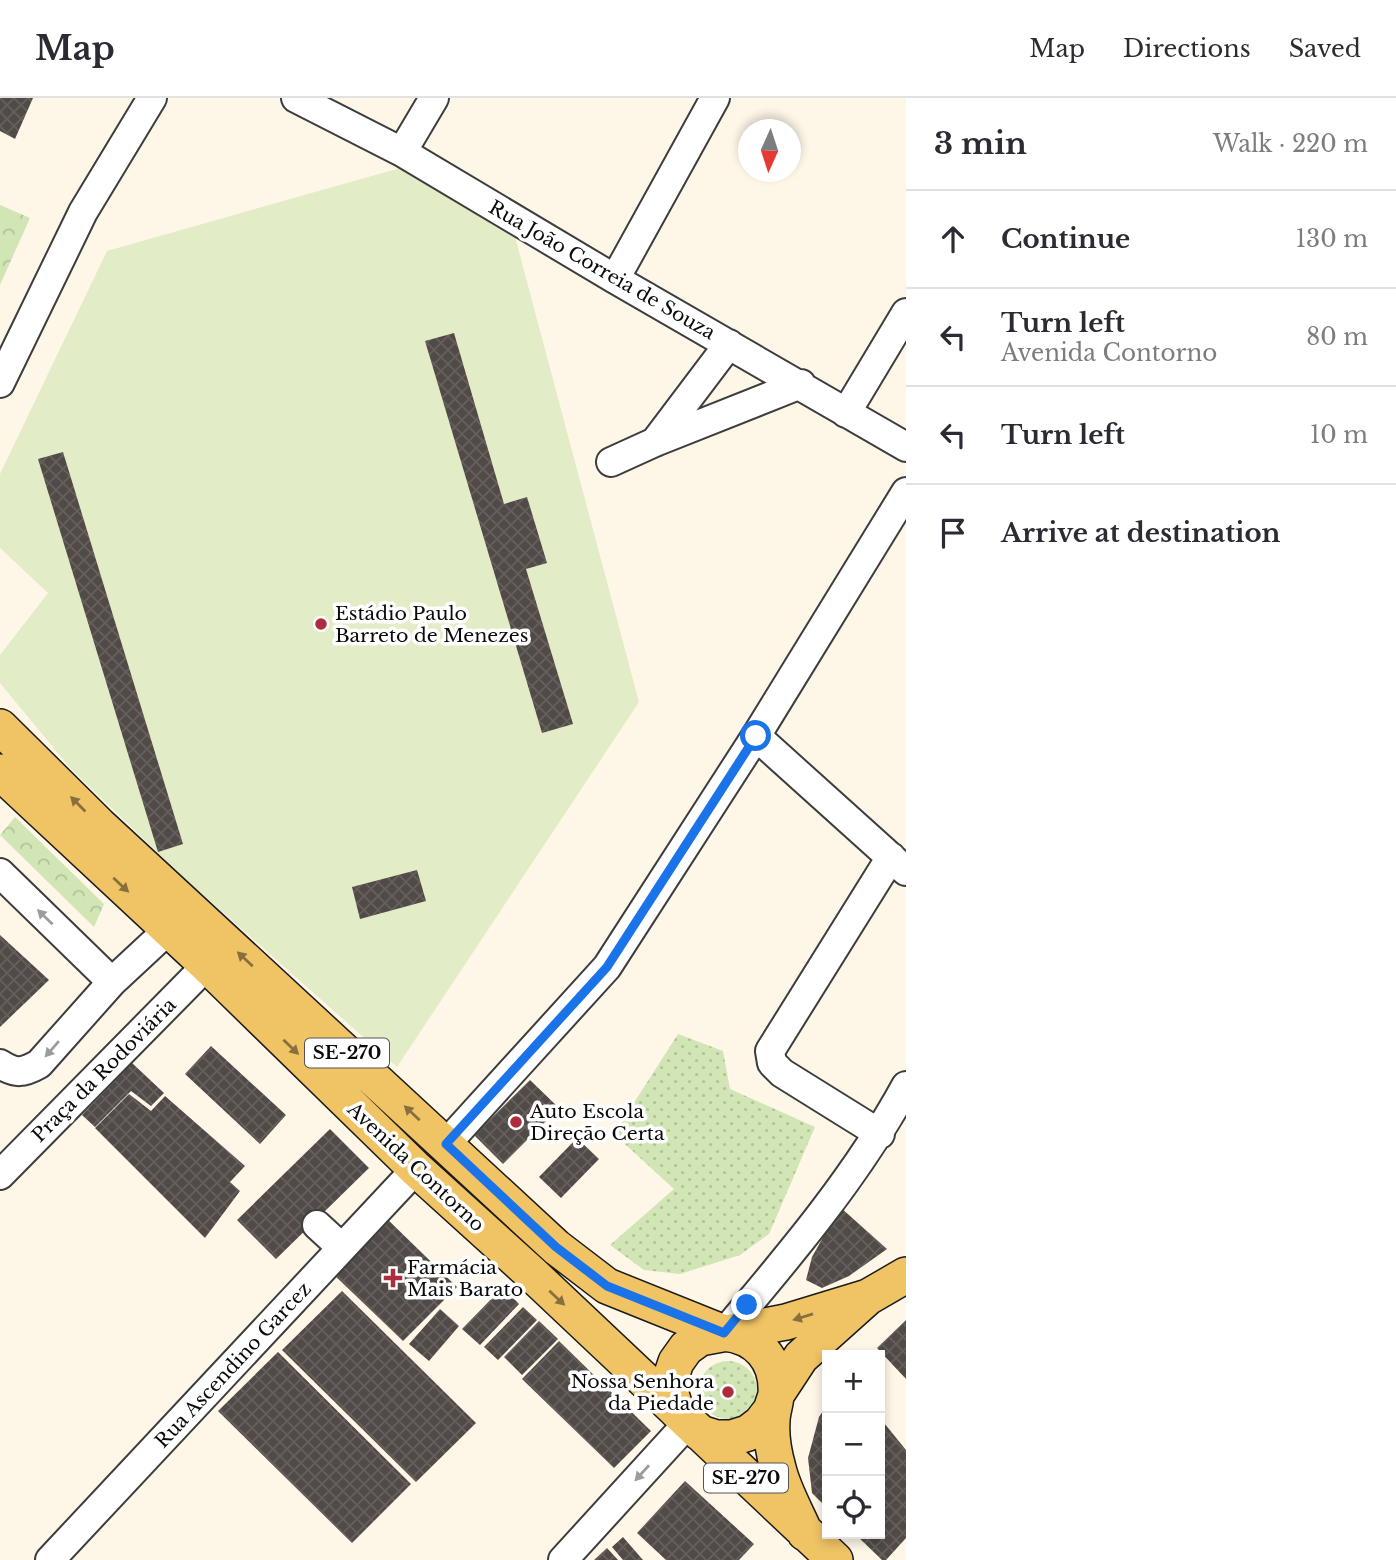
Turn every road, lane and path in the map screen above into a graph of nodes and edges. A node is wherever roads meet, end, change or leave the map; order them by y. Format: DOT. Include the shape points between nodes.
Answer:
graph roads {
  1 [pos="152,98"];
  2 [pos="296,98"];
  3 [pos="434,98"];
  4 [pos="715,98"];
  5 [pos="402,152"];
  6 [pos="615,279"];
  7 [pos="906,313"];
  8 [pos="729,344"];
  9 [pos="0,383"];
  10 [pos="801,384"];
  11 [pos="846,412"];
  12 [pos="655,442"];
  13 [pos="906,447"];
  14 [pos="611,462"];
  15 [pos="906,492"];
  16 [pos="0,727"];
  17 [pos="756,736"];
  18 [pos="0,772"];
  19 [pos="898,864"];
  20 [pos="0,873"];
  21 [pos="169,929"];
  22 [pos="207,965"];
  23 [pos="112,982"];
  24 [pos="0,1064"];
  25 [pos="906,1086"];
  26 [pos="880,1133"];
  27 [pos="446,1144"];
  28 [pos="416,1169"];
  29 [pos="0,1175"];
  30 [pos="317,1225"];
  31 [pos="342,1248"];
  32 [pos="904,1280"];
  33 [pos="868,1297"];
  34 [pos="724,1333"];
  35 [pos="776,1395"];
  36 [pos="688,1423"];
  37 [pos="805,1533"];
  38 [pos="50,1560"];
  39 [pos="563,1560"];
  40 [pos="835,1560"];
  1 -- 9 [label="street" via="83,212"];
  2 -- 5 [label="street, Rua João Correia de Souza"];
  3 -- 5 [label="street"];
  4 -- 6 [label="street"];
  5 -- 6 [label="street, Rua João Correia de Souza"];
  6 -- 8 [label="street, Rua João Correia de Souza"];
  7 -- 11 [label="street"];
  8 -- 10 [label="street, Rua João Correia de Souza"];
  8 -- 12 [label="street"];
  10 -- 11 [label="street, Rua João Correia de Souza"];
  10 -- 12 [label="street"];
  11 -- 13 [label="street, Rua João Correia de Souza"];
  12 -- 14 [label="street"];
  15 -- 17 [label="street"];
  27 -- 16 [label="main road, Avenida Contorno / SE-270, one-way" via="99,825"];
  17 -- 19 [label="street"];
  17 -- 27 [label="street" via="607,967"];
  18 -- 21 [label="main road, Avenida Contorno / SE-270, one-way"];
  19 -- 26 [label="street" via="769,1051 772,1063 782,1073"];
  23 -- 20 [label="street, one-way"];
  21 -- 22 [label="main road, Avenida Contorno / SE-270"];
  21 -- 23 [label="street"];
  22 -- 28 [label="main road, Avenida Contorno / SE-270, one-way"];
  22 -- 29 [label="street, Praça da Rodoviária"];
  23 -- 24 [label="street, one-way" via="39,1064 24,1072 12,1072"];
  25 -- 26 [label="street"];
  26 -- 34 [label="street"];
  27 -- 34 [label="main road, Avenida Contorno / SE-270" via="556,1247 607,1286"];
  28 -- 31 [label="street, Rua Ascendino Garcez"];
  28 -- 36 [label="main road, Avenida Contorno / SE-270, one-way"];
  30 -- 31 [label="street"];
  31 -- 38 [label="street, Rua Ascendino Garcez"];
  32 -- 33 [label="main road"];
  33 -- 34 [label="main road, one-way" via="786,1322"];
  33 -- 35 [label="main road" via="800,1357"];
  34 -- 35 [label="main road" via="754,1343 768,1357 776,1375"];
  34 -- 36 [label="main road" via="701,1338 676,1362 671,1394"];
  35 -- 36 [label="main road" via="771,1410 748,1433 716,1438"];
  35 -- 37 [label="main road" via="772,1421 778,1469"];
  36 -- 37 [label="main road, Avenida Contorno / SE-270"];
  36 -- 39 [label="street, one-way"];
  37 -- 40 [label="main road, Avenida Contorno / SE-270"];
}
